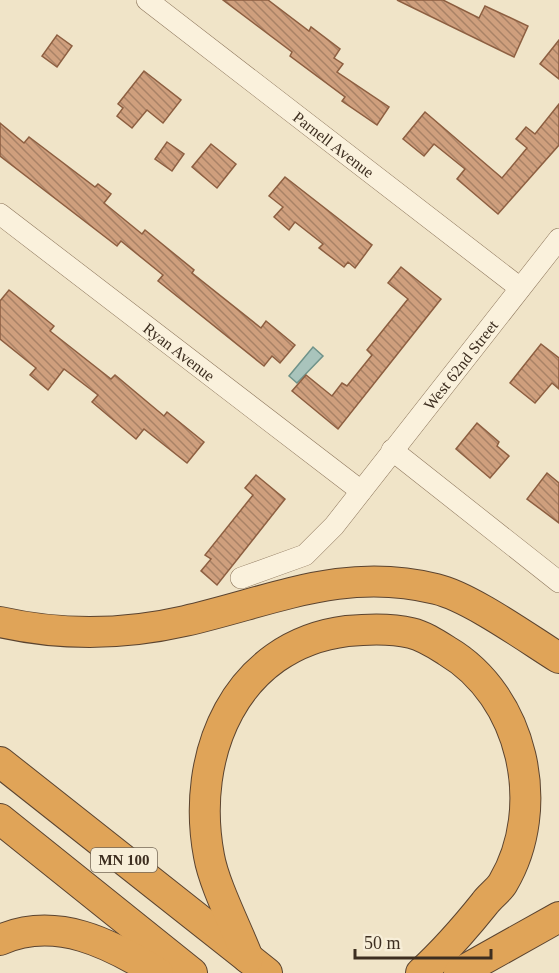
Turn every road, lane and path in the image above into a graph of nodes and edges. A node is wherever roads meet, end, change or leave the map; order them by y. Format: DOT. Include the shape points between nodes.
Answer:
graph roads {
  1 [pos="147,0"];
  2 [pos="0,214"];
  3 [pos="555,252"];
  4 [pos="520,288"];
  5 [pos="392,450"];
  6 [pos="361,490"];
  7 [pos="241,578"];
  8 [pos="559,582"];
  9 [pos="0,622"];
  10 [pos="559,657"];
  11 [pos="0,762"];
  12 [pos="0,819"];
  13 [pos="559,918"];
  14 [pos="0,940"];
  15 [pos="257,965"];
  16 [pos="158,973"];
  17 [pos="192,973"];
  18 [pos="421,973"];
  19 [pos="459,973"];
  1 -- 4 [label="street, Parnell Avenue"];
  2 -- 6 [label="street, Ryan Avenue"];
  3 -- 4 [label="street, West 62nd Street"];
  4 -- 5 [label="street, West 62nd Street"];
  5 -- 6 [label="street, West 62nd Street"];
  5 -- 8 [label="street"];
  6 -- 7 [label="street, West 62nd Street" via="305,555"];
  9 -- 10 [label="highway" via="82,633 122,631 185,621 323,584 403,583 449,593"];
  11 -- 15 [label="highway, MN 100"];
  12 -- 17 [label="highway, MN 100"];
  13 -- 19 [label="highway"];
  14 -- 16 [label="highway" via="27,933 66,932 106,942"];
  15 -- 18 [label="highway" via="209,859 204,825 203,791 222,726 252,678 282,653 335,633 395,631 424,638 479,675 506,712 524,776 520,837 502,885"];
}
